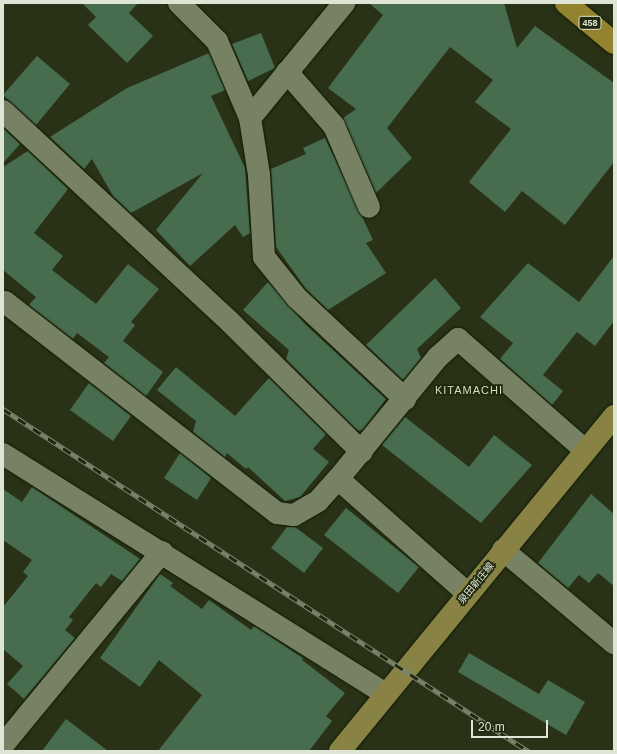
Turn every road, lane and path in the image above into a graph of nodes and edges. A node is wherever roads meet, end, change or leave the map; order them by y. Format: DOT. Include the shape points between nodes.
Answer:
graph roads {
  1 [pos="178,3"];
  2 [pos="344,3"];
  3 [pos="566,3"];
  4 [pos="614,43"];
  5 [pos="287,72"];
  6 [pos="3,111"];
  7 [pos="250,118"];
  8 [pos="369,207"];
  9 [pos="5,302"];
  10 [pos="405,399"];
  11 [pos="614,416"];
  12 [pos="585,450"];
  13 [pos="362,452"];
  14 [pos="3,454"];
  15 [pos="338,479"];
  16 [pos="503,550"];
  17 [pos="162,552"];
  18 [pos="467,593"];
  19 [pos="614,643"];
  20 [pos="385,694"];
  21 [pos="3,745"];
  22 [pos="340,751"];
  1 -- 7 [label="street" via="217,41"];
  2 -- 5 [label="street"];
  3 -- 4 [label="highway, 458"];
  5 -- 7 [label="street"];
  5 -- 8 [label="street" via="334,126"];
  6 -- 13 [label="street" via="230,322"];
  7 -- 10 [label="street" via="259,175 264,258 297,298"];
  9 -- 15 [label="street" via="277,513 294,515 318,501"];
  10 -- 12 [label="street" via="458,339"];
  10 -- 13 [label="street"];
  11 -- 12 [label="main road, 泉田新庄線"];
  12 -- 16 [label="main road, 泉田新庄線"];
  13 -- 15 [label="street"];
  14 -- 17 [label="street"];
  15 -- 18 [label="street"];
  16 -- 18 [label="main road, 泉田新庄線"];
  16 -- 19 [label="street"];
  17 -- 20 [label="street"];
  17 -- 21 [label="street"];
  18 -- 20 [label="main road, 泉田新庄線"];
  20 -- 22 [label="main road, 泉田新庄線"];
}
